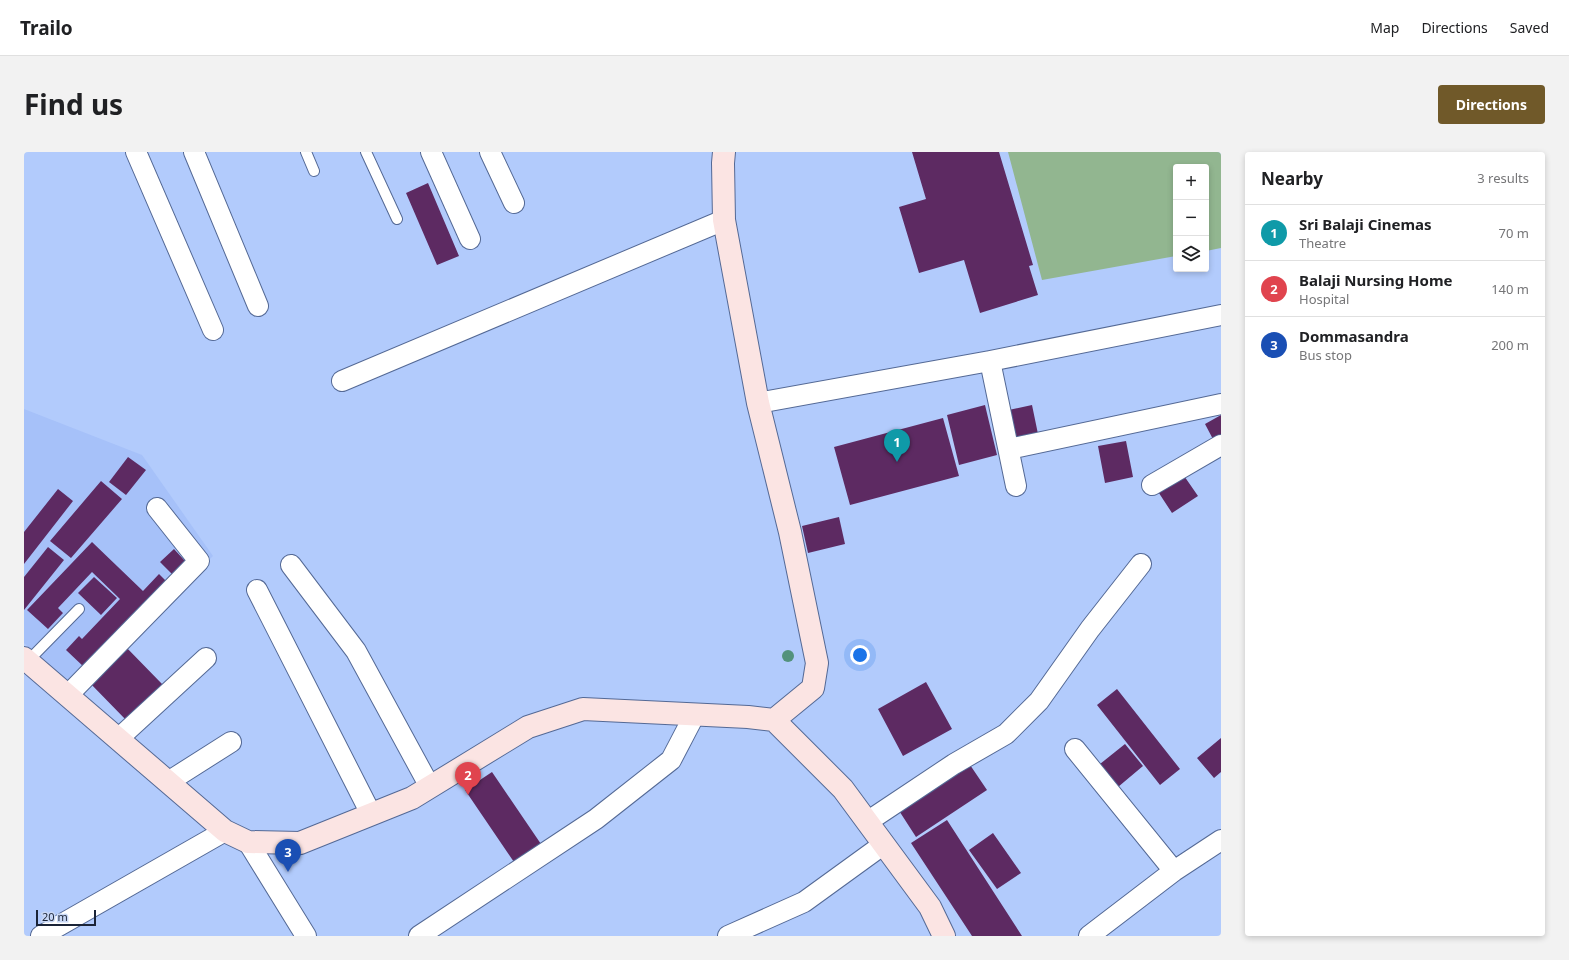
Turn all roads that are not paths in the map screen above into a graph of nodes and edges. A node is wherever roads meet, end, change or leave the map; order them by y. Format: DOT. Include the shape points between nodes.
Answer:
graph roads {
  1 [pos="136,152"];
  2 [pos="194,152"];
  3 [pos="306,152"];
  4 [pos="366,152"];
  5 [pos="430,152"];
  6 [pos="490,152"];
  7 [pos="724,152"];
  8 [pos="314,171"];
  9 [pos="514,203"];
  10 [pos="397,219"];
  11 [pos="724,220"];
  12 [pos="470,239"];
  13 [pos="258,306"];
  14 [pos="1221,316"];
  15 [pos="213,330"];
  16 [pos="990,361"];
  17 [pos="342,381"];
  18 [pos="758,402"];
  19 [pos="1221,404"];
  20 [pos="1221,445"];
  21 [pos="1009,449"];
  22 [pos="1152,485"];
  23 [pos="1016,486"];
  24 [pos="158,508"];
  25 [pos="1141,564"];
  26 [pos="291,566"];
  27 [pos="257,590"];
  28 [pos="79,609"];
  29 [pos="206,658"];
  30 [pos="26,659"];
  31 [pos="68,695"];
  32 [pos="695,714"];
  33 [pos="774,720"];
  34 [pos="118,739"];
  35 [pos="232,742"];
  36 [pos="1075,748"];
  37 [pos="168,782"];
  38 [pos="430,787"];
  39 [pos="371,814"];
  40 [pos="867,822"];
  41 [pos="225,832"];
  42 [pos="1221,841"];
  43 [pos="248,842"];
  44 [pos="884,844"];
  45 [pos="1174,871"];
  46 [pos="300,933"];
  47 [pos="41,936"];
  48 [pos="419,936"];
  49 [pos="728,936"];
  50 [pos="944,936"];
  51 [pos="1089,936"];
  1 -- 15 [label="street"];
  2 -- 13 [label="street"];
  3 -- 8 [label="lane"];
  4 -- 10 [label="lane"];
  5 -- 12 [label="street"];
  6 -- 9 [label="street"];
  7 -- 11 [label="street"];
  11 -- 17 [label="street"];
  11 -- 18 [label="street"];
  14 -- 16 [label="street"];
  16 -- 18 [label="street"];
  16 -- 21 [label="street"];
  18 -- 33 [label="street" via="790,532 817,663 813,688"];
  19 -- 21 [label="street"];
  20 -- 22 [label="street"];
  21 -- 23 [label="street"];
  24 -- 31 [label="street" via="199,562"];
  25 -- 40 [label="street" via="1090,629 1039,701 1006,734 954,764"];
  26 -- 38 [label="street" via="356,651"];
  27 -- 39 [label="street"];
  28 -- 30 [label="lane"];
  29 -- 34 [label="street"];
  30 -- 31 [label="street"];
  31 -- 34 [label="street"];
  32 -- 33 [label="street"];
  32 -- 38 [label="street" via="583,709 528,727"];
  32 -- 48 [label="street" via="670,760 664,765 596,819"];
  33 -- 40 [label="street" via="843,789"];
  34 -- 37 [label="street"];
  35 -- 37 [label="street"];
  36 -- 45 [label="street"];
  37 -- 41 [label="street"];
  38 -- 39 [label="street" via="412,798"];
  39 -- 43 [label="street" via="300,844"];
  40 -- 44 [label="street"];
  41 -- 43 [label="street"];
  41 -- 47 [label="street"];
  42 -- 45 [label="street"];
  43 -- 46 [label="street"];
  44 -- 49 [label="street" via="804,902"];
  44 -- 50 [label="street" via="930,906"];
  45 -- 51 [label="street"];
}
